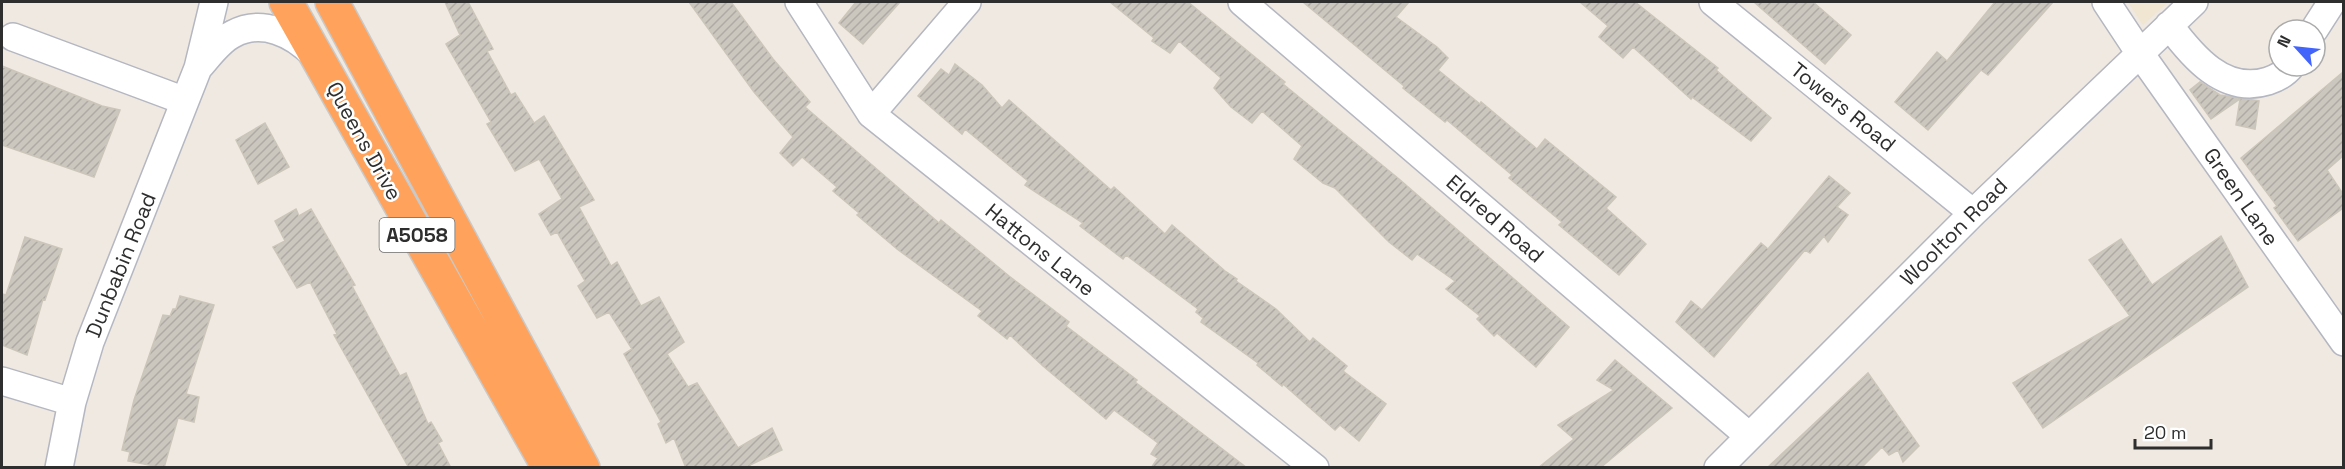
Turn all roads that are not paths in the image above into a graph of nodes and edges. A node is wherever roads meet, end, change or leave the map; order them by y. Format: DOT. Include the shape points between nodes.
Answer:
graph roads {
  1 [pos="214,2"];
  2 [pos="286,2"];
  3 [pos="332,2"];
  4 [pos="799,2"];
  5 [pos="967,2"];
  6 [pos="1242,2"];
  7 [pos="1713,2"];
  8 [pos="2106,2"];
  9 [pos="2194,2"];
  10 [pos="2332,2"];
  11 [pos="2322,18"];
  12 [pos="2169,25"];
  13 [pos="13,37"];
  14 [pos="2139,52"];
  15 [pos="318,59"];
  16 [pos="198,68"];
  17 [pos="2277,78"];
  18 [pos="185,102"];
  19 [pos="871,114"];
  20 [pos="1973,213"];
  21 [pos="2343,342"];
  22 [pos="2,381"];
  23 [pos="72,402"];
  24 [pos="1749,436"];
  25 [pos="59,468"];
  26 [pos="549,468"];
  27 [pos="583,468"];
  28 [pos="1315,468"];
  29 [pos="1718,468"];
  1 -- 16 [label="street, Dunbabin Road"];
  2 -- 15 [label="highway, Queens Drive / A5058"];
  3 -- 27 [label="highway, Queens Drive / A5058"];
  4 -- 19 [label="street, Hattons Lane"];
  5 -- 19 [label="street"];
  6 -- 24 [label="street, Eldred Road"];
  7 -- 20 [label="street, Towers Road"];
  8 -- 14 [label="street, Green Lane"];
  9 -- 12 [label="street, Woolton Road"];
  10 -- 11 [label="street"];
  12 -- 14 [label="street, Woolton Road"];
  12 -- 17 [label="street" via="2197,61 2235,83 2259,84"];
  13 -- 18 [label="street"];
  14 -- 20 [label="street, Woolton Road"];
  14 -- 21 [label="street, Green Lane"];
  15 -- 16 [label="street, Dunbabin Road" via="304,45 275,29 247,29 232,34"];
  15 -- 26 [label="highway, Queens Drive / A5058"];
  16 -- 18 [label="street, Dunbabin Road"];
  18 -- 23 [label="street, Dunbabin Road" via="90,342"];
  19 -- 28 [label="street, Hattons Lane"];
  20 -- 24 [label="street, Woolton Road"];
  22 -- 23 [label="street"];
  23 -- 25 [label="street, Dunbabin Road"];
  24 -- 29 [label="street, Woolton Road"];
}
